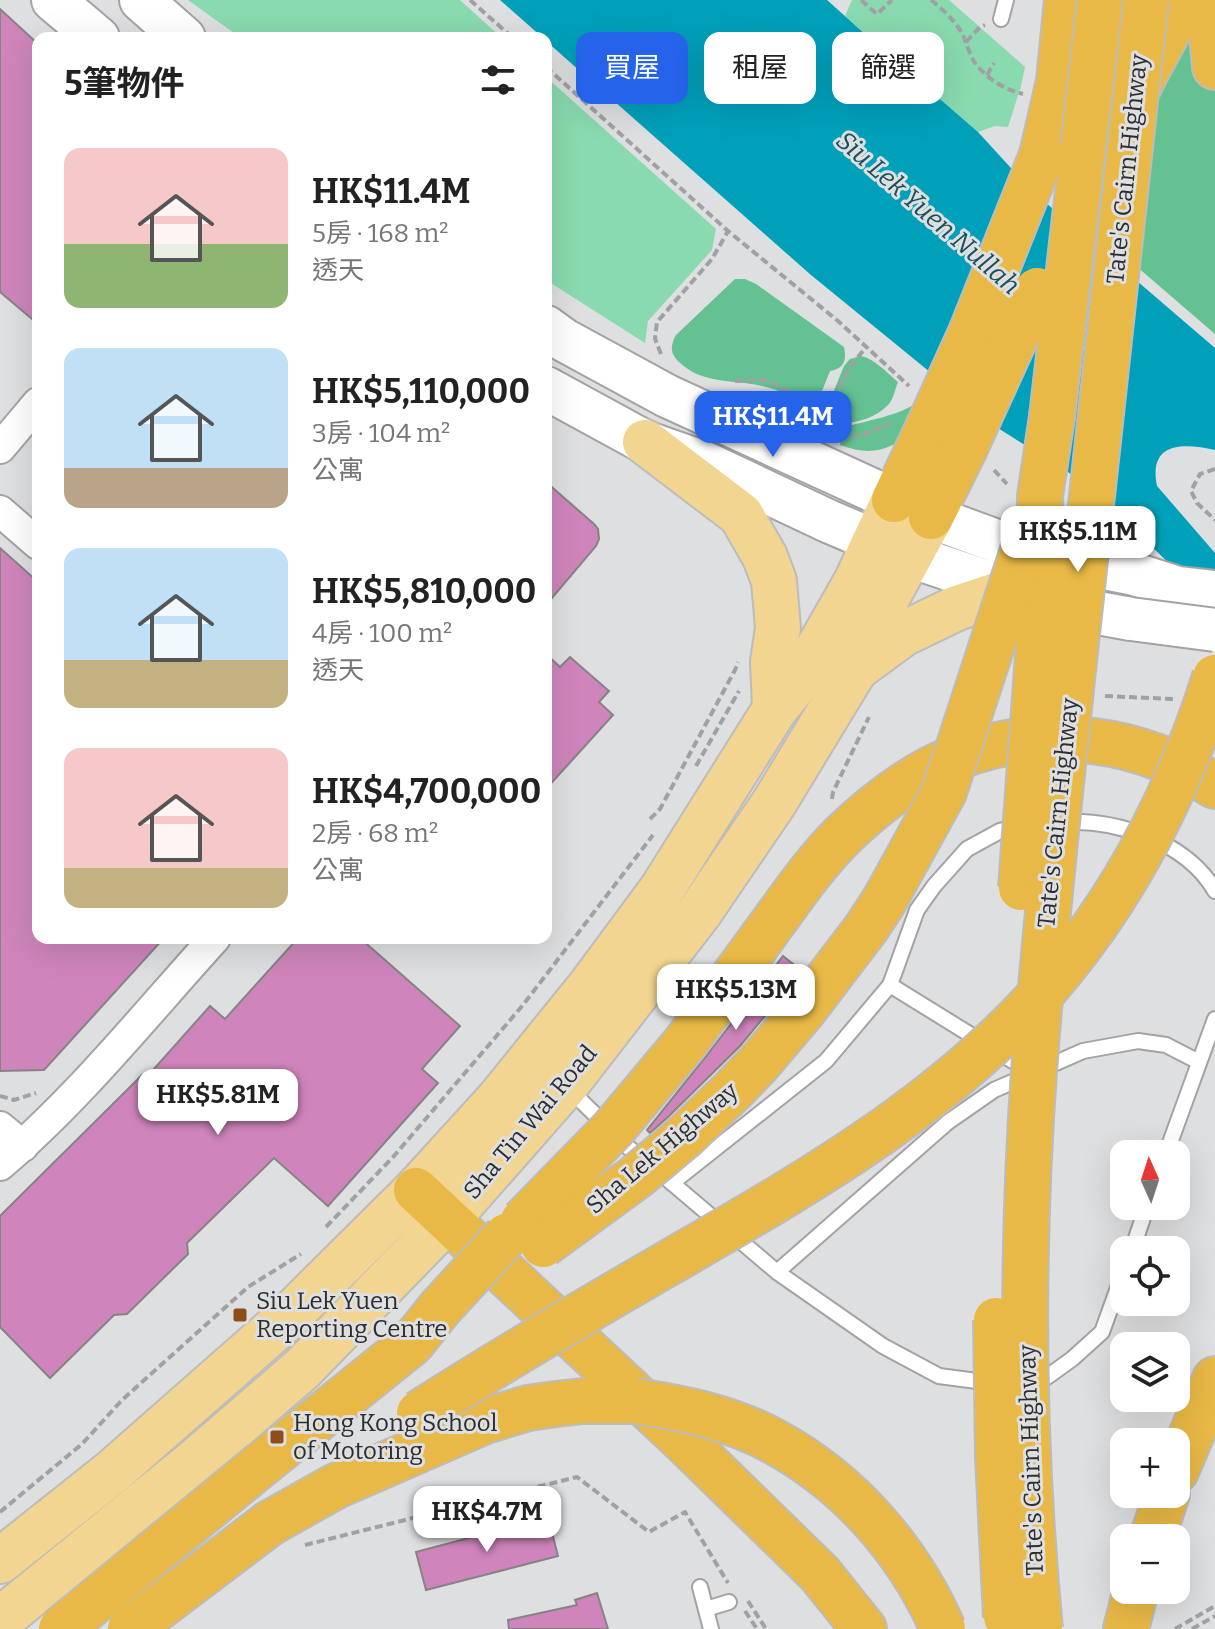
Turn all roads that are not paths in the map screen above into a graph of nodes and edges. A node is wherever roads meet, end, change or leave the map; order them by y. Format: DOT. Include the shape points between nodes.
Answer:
graph roads {
  1 [pos="53,0"];
  2 [pos="141,0"];
  3 [pos="1006,0"];
  4 [pos="1067,0"];
  5 [pos="1100,0"];
  6 [pos="1146,0"];
  7 [pos="1185,0"];
  8 [pos="1209,0"];
  9 [pos="1001,19"];
  10 [pos="91,32"];
  11 [pos="177,32"];
  12 [pos="1215,67"];
  13 [pos="552,331"];
  14 [pos="552,391"];
  15 [pos="32,410"];
  16 [pos="927,434"];
  17 [pos="645,442"];
  18 [pos="0,448"];
  19 [pos="1040,496"];
  20 [pos="912,508"];
  21 [pos="0,511"];
  22 [pos="32,539"];
  23 [pos="892,549"];
  24 [pos="1011,590"];
  25 [pos="1215,592"];
  26 [pos="1215,630"];
  27 [pos="856,668"];
  28 [pos="1215,677"];
  29 [pos="757,700"];
  30 [pos="1215,786"];
  31 [pos="1215,891"];
  32 [pos="210,944"];
  33 [pos="890,985"];
  34 [pos="1215,1019"];
  35 [pos="1199,1062"];
  36 [pos="1027,1076"];
  37 [pos="565,1086"];
  38 [pos="1171,1140"];
  39 [pos="8,1146"];
  40 [pos="672,1183"];
  41 [pos="416,1190"];
  42 [pos="448,1219"];
  43 [pos="777,1272"];
  44 [pos="1110,1310"];
  45 [pos="412,1343"];
  46 [pos="1215,1379"];
  47 [pos="1190,1438"];
  48 [pos="287,1534"];
  49 [pos="0,1561"];
  50 [pos="700,1587"];
  51 [pos="734,1598"];
  52 [pos="1132,1604"];
  53 [pos="706,1609"];
  54 [pos="0,1620"];
  55 [pos="61,1629"];
  56 [pos="130,1629"];
  57 [pos="711,1629"];
  58 [pos="864,1629"];
  59 [pos="943,1629"];
  60 [pos="1007,1629"];
  61 [pos="1040,1629"];
  62 [pos="1126,1629"];
  1 -- 10 [label="main road"];
  2 -- 11 [label="main road"];
  3 -- 9 [label="lane"];
  4 -- 16 [label="highway, bridge" via="1059,81 1042,155"];
  5 -- 19 [label="highway, Tate's Cairn Highway, bridge"];
  6 -- 61 [label="highway, Tate's Cairn Highway, bridge" via="1034,1071 1026,1349"];
  7 -- 16 [label="highway, bridge" via="1037,290"];
  8 -- 12 [label="highway"];
  13 -- 20 [label="main road" via="667,396"];
  14 -- 17 [label="main road"];
  15 -- 18 [label="street"];
  16 -- 20 [label="highway"];
  17 -- 23 [label="main road" via="705,463"];
  17 -- 29 [label="main road" via="741,515 765,557 774,581 778,628 773,662"];
  19 -- 45 [label="highway, Sha Lek Highway, bridge" via="944,792 848,954 759,1063 686,1135"];
  19 -- 60 [label="highway, Tate's Cairn Highway, bridge" via="1042,601 996,1235 998,1456"];
  20 -- 23 [label="main road, Sha Tin Wai Road"];
  20 -- 25 [label="main road" via="1032,554"];
  21 -- 22 [label="street"];
  23 -- 24 [label="main road"];
  23 -- 27 [label="main road, Sha Tin Wai Road" via="888,596"];
  23 -- 29 [label="main road, Sha Tin Wai Road" via="856,582 803,675"];
  24 -- 26 [label="main road, bridge" via="1098,613"];
  24 -- 27 [label="main road" via="903,634"];
  27 -- 37 [label="main road, Sha Tin Wai Road" via="699,913"];
  28 -- 48 [label="highway, bridge" via="1163,810 1138,857 1057,975 1000,1035 920,1104 836,1162 560,1325 336,1469"];
  29 -- 41 [label="main road, Sha Tin Wai Road" via="662,889 498,1100"];
  30 -- 45 [label="highway, bridge" via="1149,753 1050,737 974,752 930,769 888,797 822,858 685,1043 613,1129 506,1236"];
  31 -- 33 [label="lane" via="1187,859 1154,840 1080,821 1019,825 967,849 942,877 917,910"];
  32 -- 39 [label="street" via="86,1081"];
  33 -- 36 [label="lane" via="1021,1066"];
  33 -- 40 [label="lane" via="826,1061"];
  34 -- 35 [label="lane"];
  35 -- 36 [label="lane" via="1166,1045 1138,1041 1083,1051"];
  35 -- 38 [label="lane"];
  36 -- 43 [label="lane" via="994,1090 948,1122"];
  37 -- 40 [label="lane"];
  37 -- 42 [label="main road, Sha Tin Wai Road"];
  40 -- 43 [label="lane"];
  41 -- 42 [label="highway"];
  41 -- 49 [label="main road, Sha Tin Wai Road" via="286,1319"];
  42 -- 54 [label="main road, Sha Tin Wai Road" via="296,1374"];
  42 -- 58 [label="highway" via="820,1574"];
  43 -- 44 [label="lane" via="883,1346 939,1376 986,1383 1040,1382 1102,1332"];
  45 -- 55 [label="highway, Sha Lek Highway, bridge"];
  46 -- 47 [label="highway"];
  48 -- 56 [label="highway, bridge"];
  48 -- 59 [label="highway, bridge" via="336,1486 462,1429 528,1408 635,1401 715,1417 774,1441 819,1471 881,1528 921,1585"];
  50 -- 53 [label="lane"];
  51 -- 53 [label="lane"];
  52 -- 62 [label="highway"];
  53 -- 57 [label="lane"];
}
